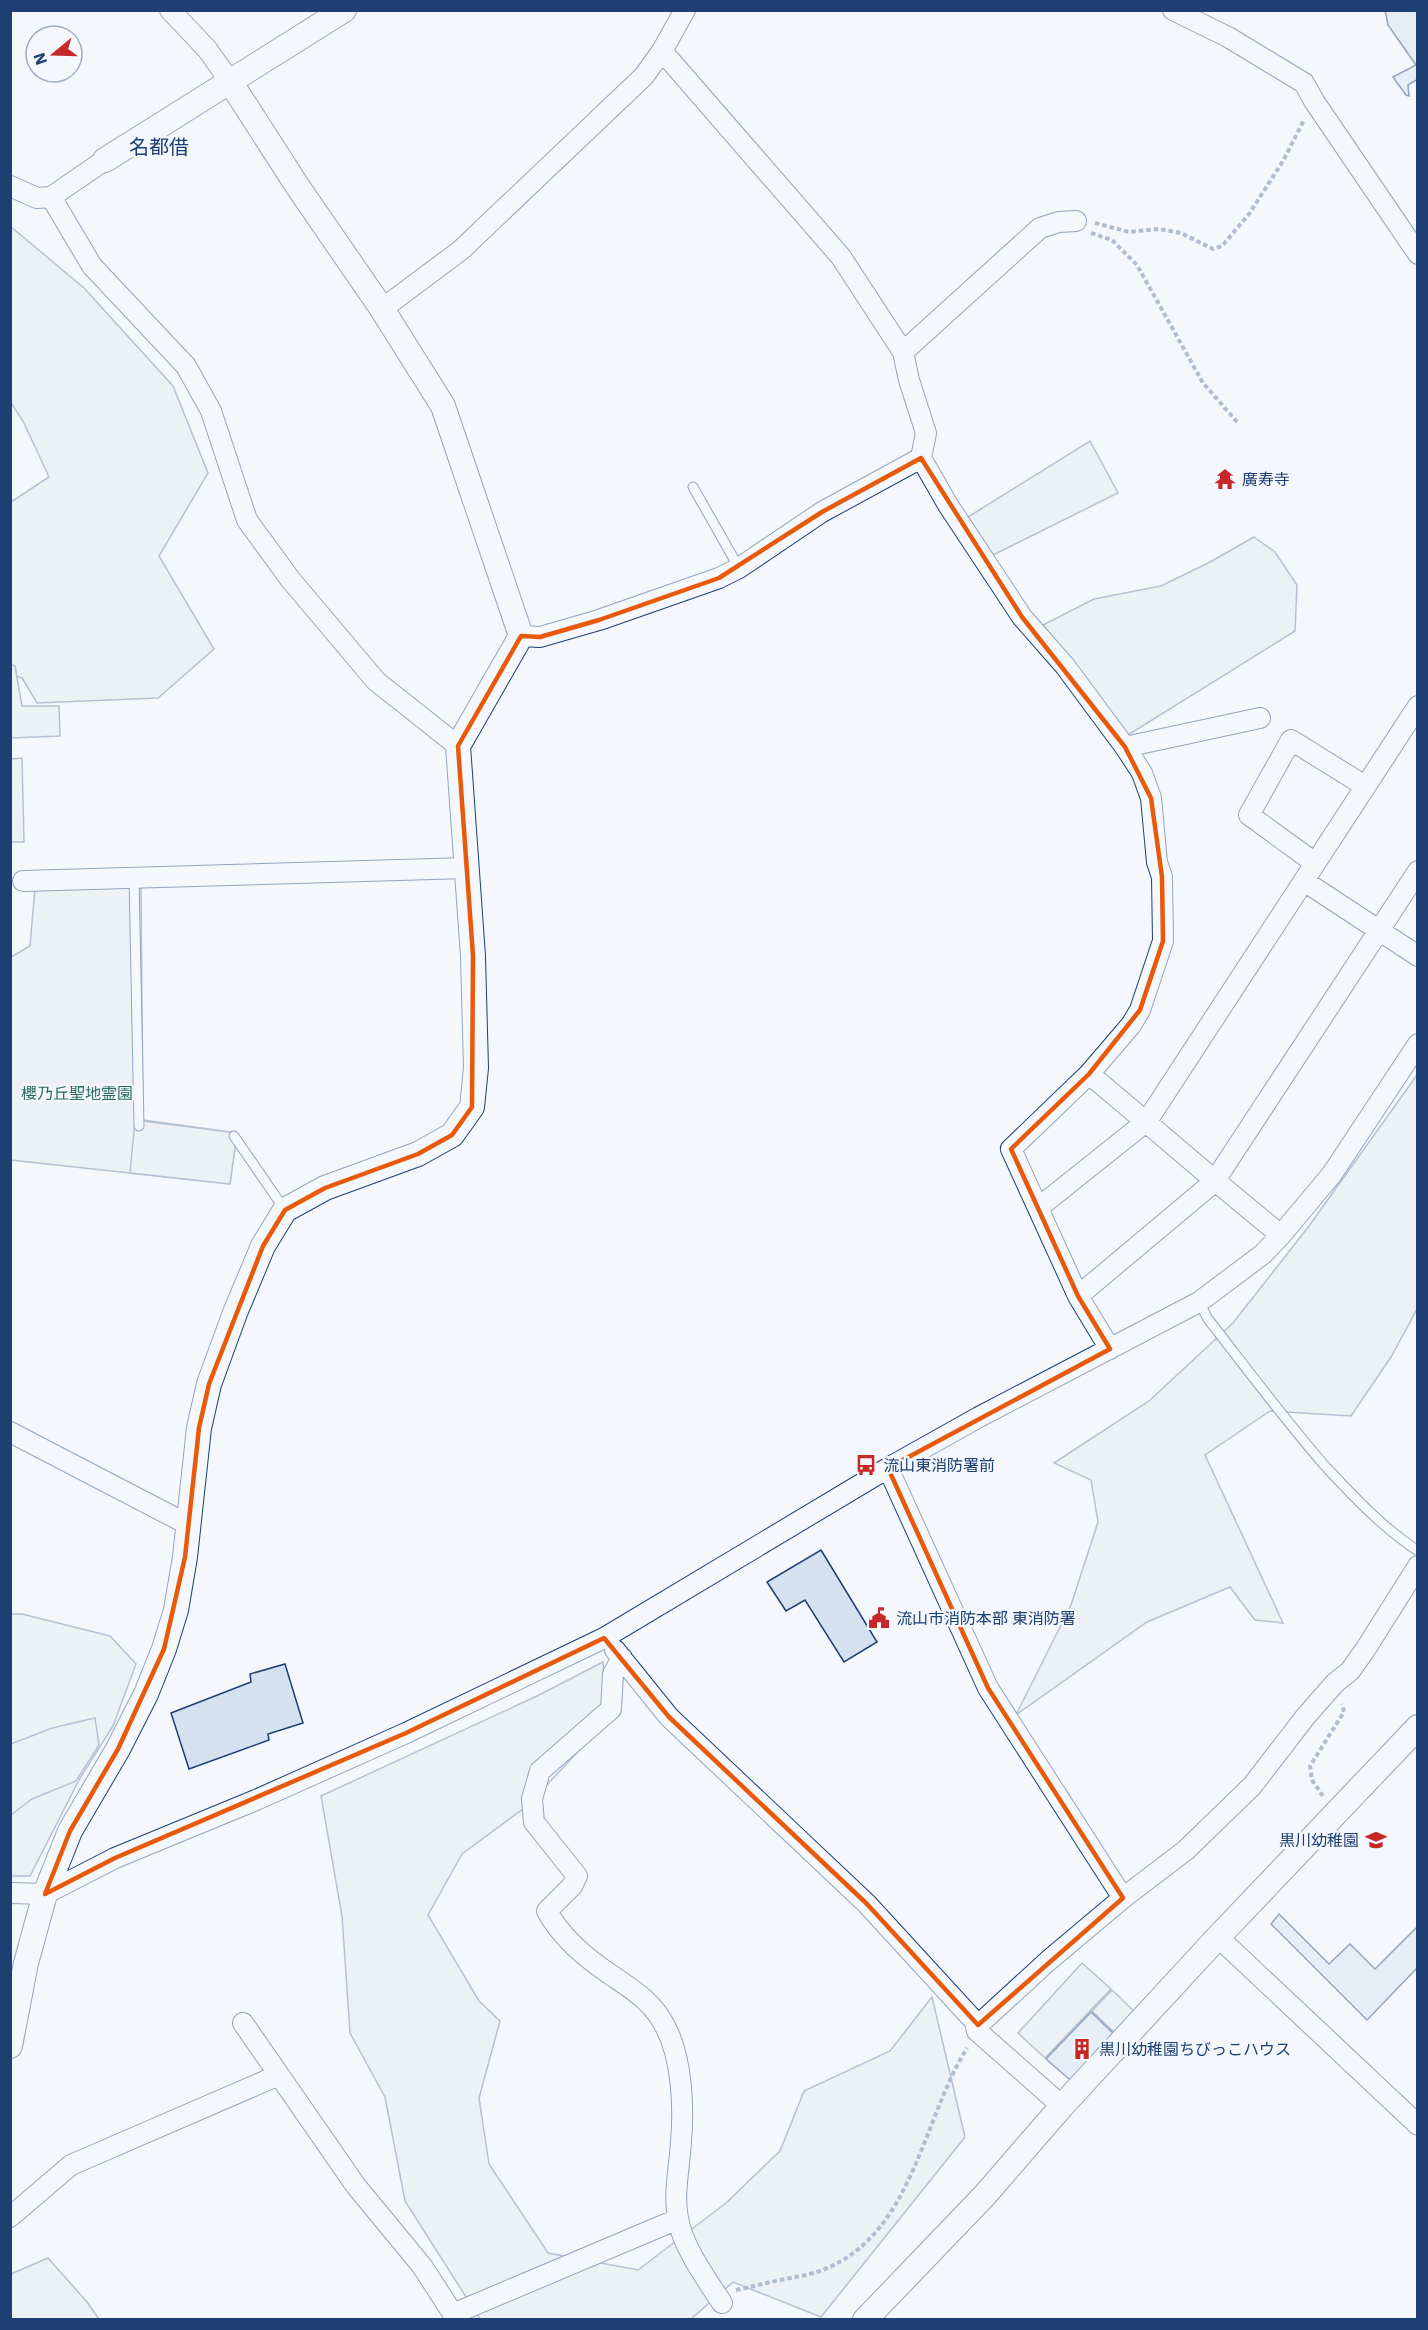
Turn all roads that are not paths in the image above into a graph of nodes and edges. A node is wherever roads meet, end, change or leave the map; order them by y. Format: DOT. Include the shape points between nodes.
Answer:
graph roads {
  1 [pos="170,10"];
  2 [pos="344,10"];
  3 [pos="685,10"];
  4 [pos="1173,10"];
  5 [pos="662,51"];
  6 [pos="231,83"];
  7 [pos="105,160"];
  8 [pos="10,186"];
  9 [pos="51,197"];
  10 [pos="1076,221"];
  11 [pos="1418,254"];
  12 [pos="382,309"];
  13 [pos="903,352"];
  14 [pos="921,458"];
  15 [pos="693,487"];
  16 [pos="739,568"];
  17 [pos="521,636"];
  18 [pos="1418,706"];
  19 [pos="1260,718"];
  20 [pos="458,746"];
  21 [pos="1125,747"];
  22 [pos="1365,786"];
  23 [pos="1315,863"];
  24 [pos="466,868"];
  25 [pos="1418,871"];
  26 [pos="134,878"];
  27 [pos="17,881"];
  28 [pos="1304,881"];
  29 [pos="1378,930"];
  30 [pos="1418,956"];
  31 [pos="1418,1044"];
  32 [pos="1089,1074"];
  33 [pos="1147,1121"];
  34 [pos="139,1126"];
  35 [pos="234,1136"];
  36 [pos="1214,1182"];
  37 [pos="1038,1208"];
  38 [pos="285,1210"];
  39 [pos="1281,1235"];
  40 [pos="1078,1296"];
  41 [pos="1198,1302"];
  42 [pos="1110,1349"];
  43 [pos="10,1432"];
  44 [pos="888,1468"];
  45 [pos="187,1524"];
  46 [pos="1418,1551"];
  47 [pos="1418,1566"];
  48 [pos="604,1638"];
  49 [pos="622,1658"];
  50 [pos="1418,1727"];
  51 [pos="10,1893"];
  52 [pos="45,1894"];
  53 [pos="1123,1898"];
  54 [pos="1218,1937"];
  55 [pos="243,2023"];
  56 [pos="977,2028"];
  57 [pos="10,2046"];
  58 [pos="279,2075"];
  59 [pos="1062,2106"];
  60 [pos="1418,2125"];
  61 [pos="10,2217"];
  62 [pos="678,2219"];
  63 [pos="722,2304"];
  64 [pos="455,2317"];
  65 [pos="865,2319"];
  1 -- 6 [label="street"];
  2 -- 6 [label="street"];
  3 -- 5 [label="street"];
  4 -- 11 [label="street" via="1304,82"];
  5 -- 12 [label="street" via="644,76 461,250"];
  5 -- 13 [label="street" via="841,257"];
  6 -- 7 [label="street"];
  6 -- 12 [label="street"];
  7 -- 9 [label="street"];
  8 -- 9 [label="street" via="37,198"];
  9 -- 20 [label="street" via="92,266 186,366 211,411 247,520 290,579 376,681"];
  10 -- 13 [label="street" via="1040,228"];
  12 -- 17 [label="street" via="443,406"];
  13 -- 14 [label="street" via="926,433"];
  14 -- 16 [label="street" via="822,512"];
  14 -- 21 [label="street" via="1022,617 1065,666"];
  15 -- 16 [label="lane"];
  16 -- 17 [label="street" via="599,620 540,637"];
  17 -- 20 [label="street"];
  18 -- 22 [label="street"];
  19 -- 21 [label="street"];
  20 -- 24 [label="street"];
  21 -- 32 [label="street" via="1142,773 1151,798 1162,877 1162,940 1140,1010"];
  22 -- 23 [label="street"];
  22 -- 23 [label="street" via="1290,740 1248,815"];
  23 -- 28 [label="street"];
  24 -- 26 [label="street"];
  24 -- 38 [label="street" via="475,1012 472,1107 452,1136 418,1154 325,1188"];
  25 -- 29 [label="street"];
  26 -- 27 [label="street"];
  26 -- 34 [label="lane"];
  28 -- 29 [label="street"];
  28 -- 33 [label="street"];
  29 -- 30 [label="street"];
  29 -- 36 [label="street"];
  31 -- 39 [label="street" via="1332,1173"];
  32 -- 33 [label="street"];
  32 -- 37 [label="street" via="1011,1149"];
  33 -- 36 [label="street"];
  33 -- 37 [label="street"];
  35 -- 38 [label="lane"];
  36 -- 39 [label="street"];
  36 -- 40 [label="street"];
  37 -- 40 [label="street"];
  38 -- 45 [label="street" via="263,1246 209,1384 199,1428"];
  39 -- 41 [label="street" via="1263,1254"];
  40 -- 42 [label="street"];
  41 -- 42 [label="street"];
  41 -- 46 [label="lane" via="1285,1420 1389,1532"];
  42 -- 44 [label="street"];
  43 -- 45 [label="street"];
  44 -- 48 [label="street"];
  44 -- 53 [label="street" via="988,1688"];
  45 -- 52 [label="street" via="176,1610 164,1649 118,1749 70,1831"];
  47 -- 53 [label="street" via="1350,1671 1306,1716 1252,1785 1186,1850"];
  48 -- 49 [label="street"];
  48 -- 52 [label="street" via="406,1733 115,1858"];
  49 -- 56 [label="street" via="669,1717 867,1904"];
  49 -- 62 [label="street" via="613,1674 611,1709 540,1771 531,1807 534,1822 577,1876 547,1911 555,1926 582,1953 652,2004 667,2029 683,2110"];
  50 -- 54 [label="street"];
  51 -- 52 [label="street"];
  52 -- 57 [label="street" via="26,1963"];
  53 -- 56 [label="street"];
  54 -- 59 [label="street"];
  54 -- 60 [label="street"];
  55 -- 58 [label="street"];
  56 -- 59 [label="street"];
  58 -- 61 [label="street" via="71,2165"];
  58 -- 64 [label="street" via="356,2186 422,2266"];
  59 -- 65 [label="street" via="985,2195"];
  62 -- 63 [label="street" via="701,2272"];
  62 -- 64 [label="street"];
}
